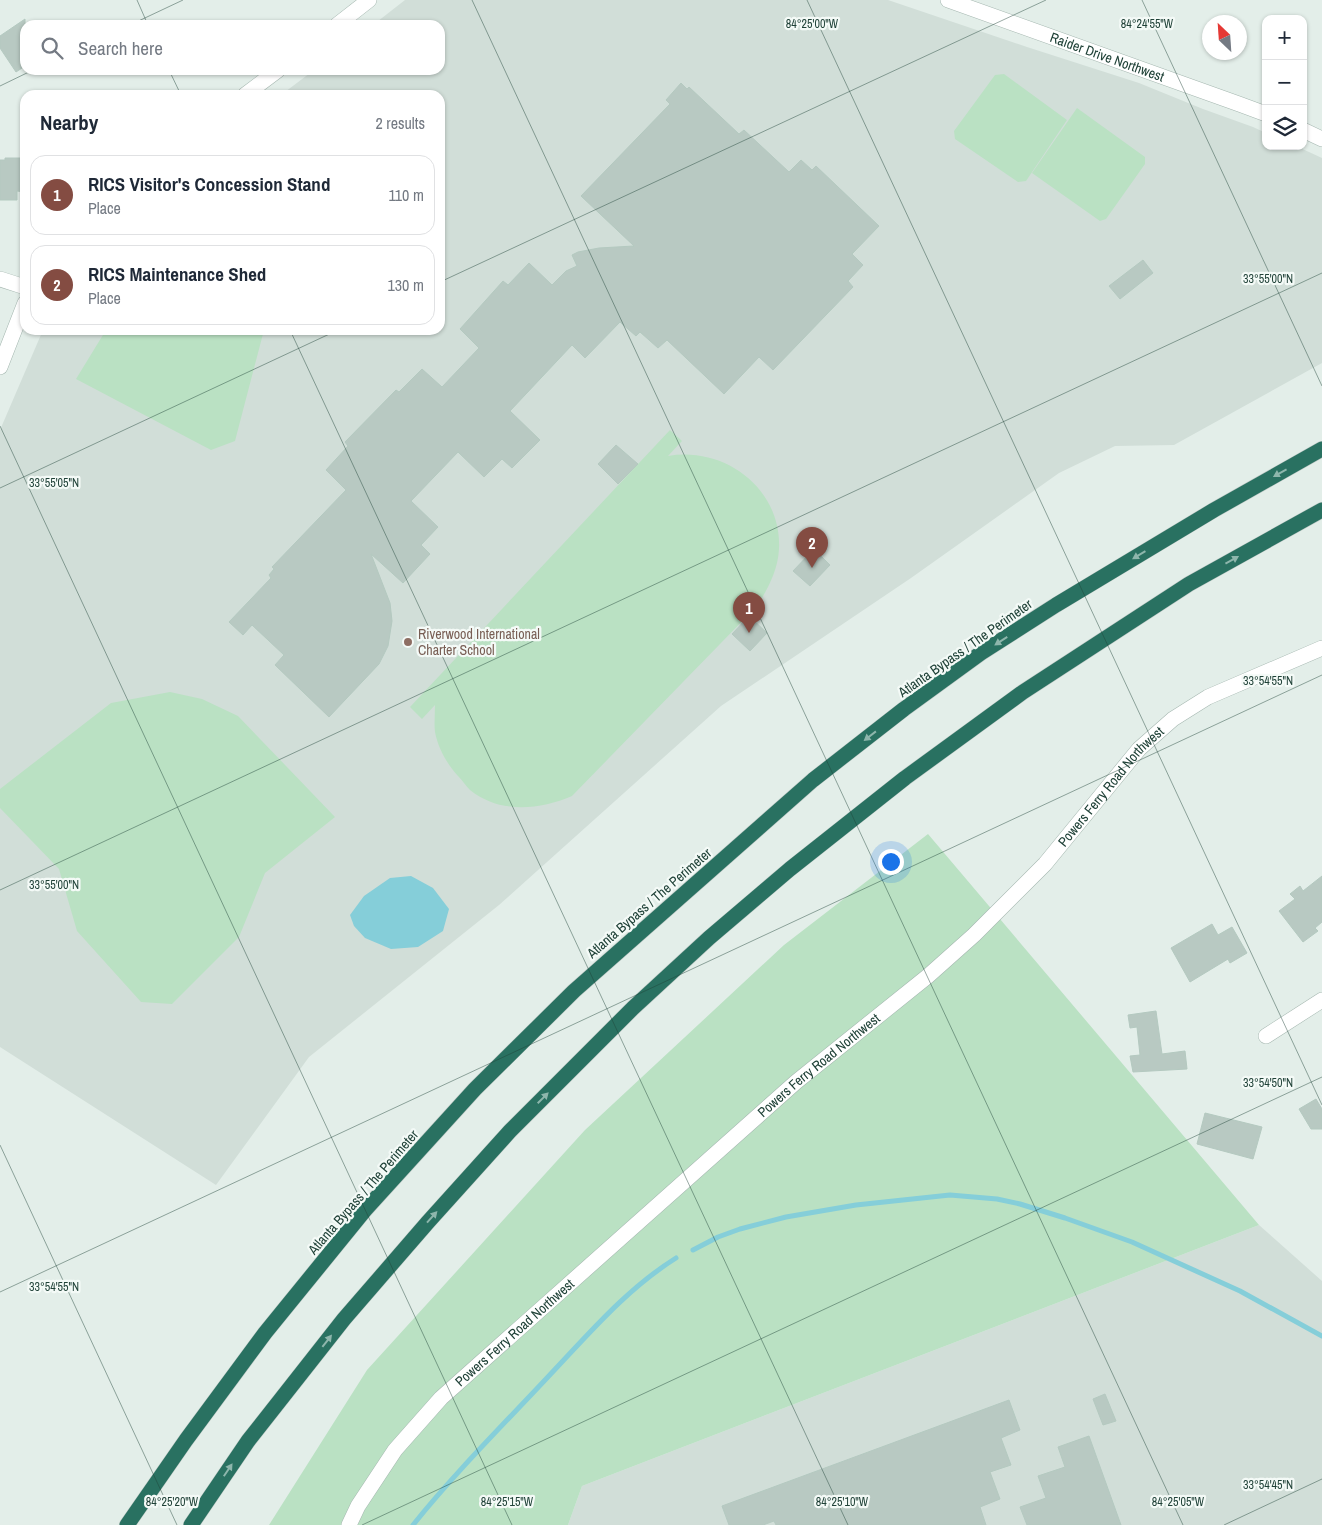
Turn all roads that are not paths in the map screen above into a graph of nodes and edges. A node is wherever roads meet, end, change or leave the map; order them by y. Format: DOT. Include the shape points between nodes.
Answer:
graph roads {
  1 [pos="369,0"];
  2 [pos="948,0"];
  3 [pos="343,20"];
  4 [pos="271,75"];
  5 [pos="252,90"];
  6 [pos="1262,112"];
  7 [pos="1307,132"];
  8 [pos="1322,139"];
  9 [pos="0,279"];
  10 [pos="20,285"];
  11 [pos="20,316"];
  12 [pos="0,367"];
  13 [pos="1322,449"];
  14 [pos="1322,510"];
  15 [pos="1322,648"];
  16 [pos="1322,1000"];
  17 [pos="1266,1036"];
  18 [pos="126,1525"];
  19 [pos="191,1525"];
  20 [pos="349,1525"];
  1 -- 3 [label="street"];
  2 -- 6 [label="street, Raider Drive Northwest"];
  4 -- 5 [label="street"];
  7 -- 8 [label="street"];
  9 -- 10 [label="street"];
  11 -- 12 [label="street"];
  13 -- 18 [label="highway, Atlanta Bypass / The Perimeter, one-way" via="1197,520 981,653 813,780 574,991 475,1089 365,1210 265,1333"];
  19 -- 14 [label="highway, one-way" via="248,1441 344,1319 428,1222 510,1131 633,1008 709,938 905,778 1023,692 1190,584"];
  15 -- 20 [label="street, Powers Ferry Road Northwest" via="1208,697 1174,719 1139,749 1045,864 974,936 789,1088 441,1398 395,1450"];
  16 -- 17 [label="street"];
}
